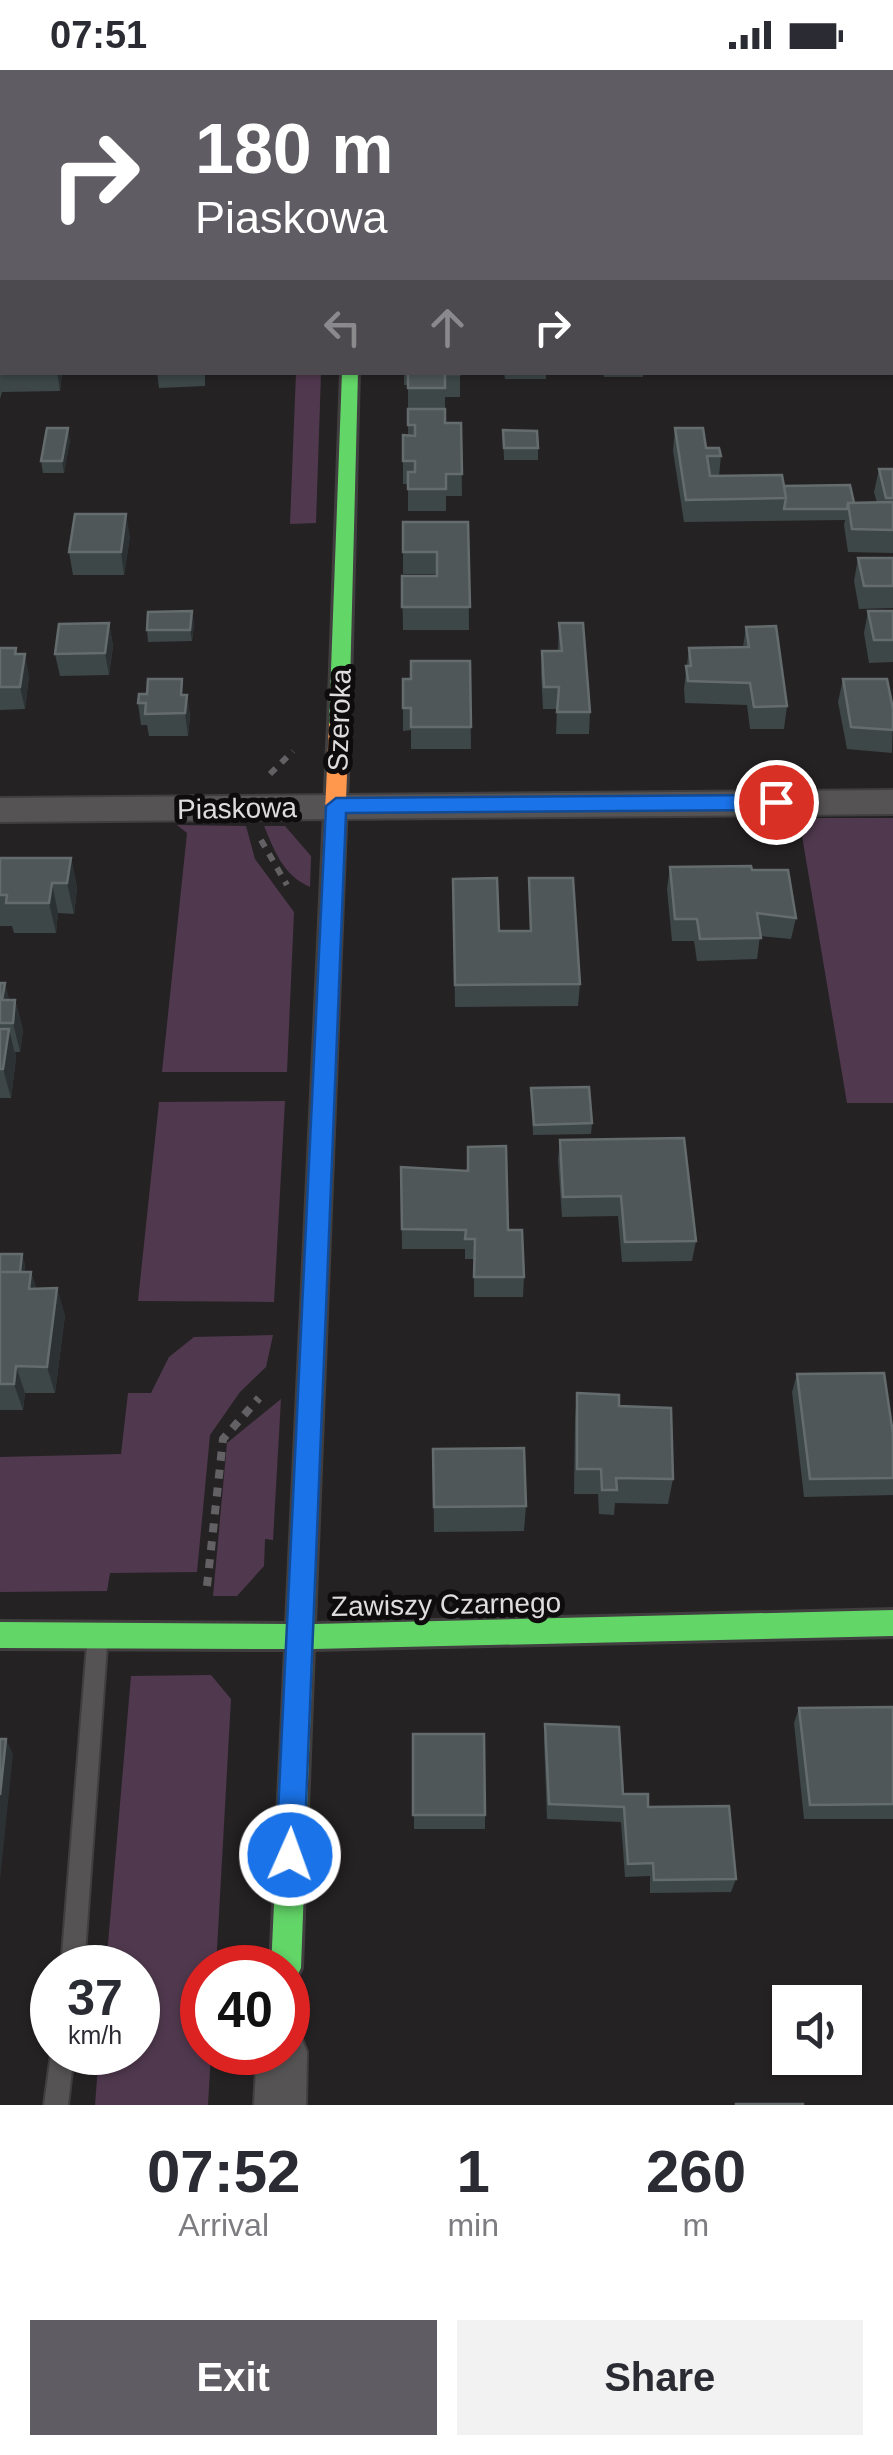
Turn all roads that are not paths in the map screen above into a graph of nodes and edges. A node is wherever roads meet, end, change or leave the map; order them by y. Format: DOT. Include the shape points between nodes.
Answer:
graph roads {
  1 [pos="350,375"];
  2 [pos="893,802"];
  3 [pos="336,806"];
  4 [pos="0,810"];
  5 [pos="893,1623"];
  6 [pos="98,1634"];
  7 [pos="0,1635"];
  8 [pos="298,1636"];
  9 [pos="74,1945"];
  10 [pos="287,1945"];
  11 [pos="59,2075"];
  12 [pos="281,2075"];
  13 [pos="56,2105"];
  14 [pos="280,2105"];
  1 -- 3 [label="street, Szeroka"];
  2 -- 3 [label="street, Piaskowa"];
  3 -- 4 [label="street, Piaskowa"];
  3 -- 8 [label="street, Szeroka"];
  5 -- 8 [label="street, Zawiszy Czarnego"];
  6 -- 7 [label="street, Zawiszy Czarnego"];
  6 -- 8 [label="street, Zawiszy Czarnego"];
  6 -- 9 [label="lane"];
  8 -- 10 [label="street, Szeroka"];
  11 -- 13 [label="lane"];
  12 -- 14 [label="street"];
}
